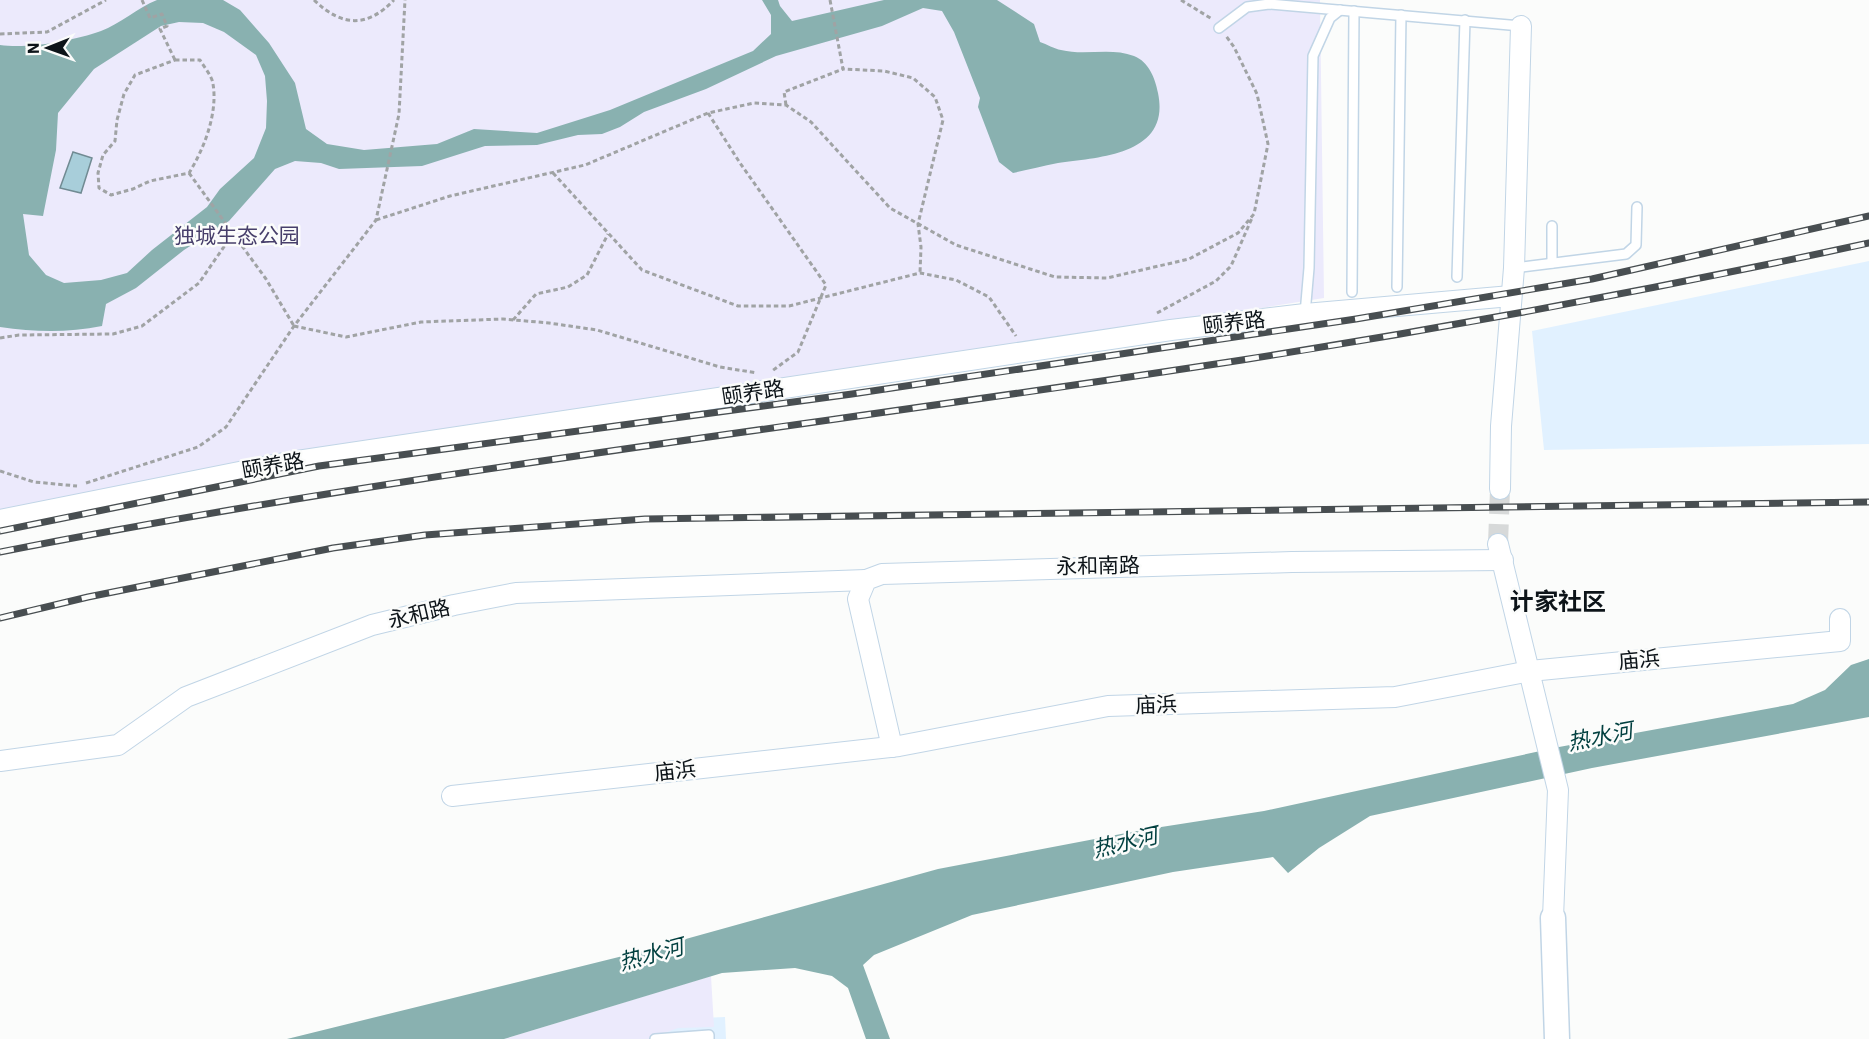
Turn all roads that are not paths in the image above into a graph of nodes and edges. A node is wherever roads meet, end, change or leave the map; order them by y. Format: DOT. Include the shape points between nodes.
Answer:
graph roads {
  1 [pos="1340,10"];
  2 [pos="1354,11"];
  3 [pos="1401,15"];
  4 [pos="1465,20"];
  5 [pos="1521,26"];
  6 [pos="1219,28"];
  7 [pos="1637,207"];
  8 [pos="1552,226"];
  9 [pos="1552,263"];
  10 [pos="1514,268"];
  11 [pos="1457,277"];
  12 [pos="1397,287"];
  13 [pos="1352,292"];
  14 [pos="1511,296"];
  15 [pos="1305,314"];
  16 [pos="1500,489"];
  17 [pos="0,520"];
  18 [pos="866,580"];
  19 [pos="1840,619"];
  20 [pos="1530,671"];
  21 [pos="892,747"];
  22 [pos="0,761"];
  23 [pos="452,796"];
  24 [pos="1553,918"];
  25 [pos="655,1039"];
  26 [pos="709,1039"];
  27 [pos="1557,1039"];
  1 -- 2 [label="lane"];
  1 -- 6 [label="lane" via="1269,4 1247,7"];
  1 -- 15 [label="lane" via="1330,18 1313,56"];
  2 -- 3 [label="lane"];
  2 -- 13 [label="lane"];
  3 -- 4 [label="lane"];
  3 -- 12 [label="lane"];
  4 -- 5 [label="lane"];
  4 -- 11 [label="lane"];
  5 -- 10 [label="street"];
  7 -- 9 [label="lane" via="1636,245 1626,254"];
  8 -- 9 [label="lane"];
  9 -- 10 [label="lane"];
  10 -- 14 [label="street"];
  14 -- 15 [label="street, 颐养路"];
  14 -- 16 [label="street"];
  15 -- 17 [label="street, 颐养路" via="1171,330 284,463"];
  18 -- 20 [label="street, 永和南路" via="882,574 975,569 1500,552"];
  18 -- 21 [label="street" via="858,599"];
  18 -- 22 [label="street, 永和路" via="516,594 454,605 372,625 186,697 118,745"];
  19 -- 20 [label="street, 庙浜" via="1840,641"];
  20 -- 21 [label="street, 庙浜" via="1395,697 1108,706"];
  20 -- 24 [label="street" via="1558,790"];
  21 -- 23 [label="street, 庙浜"];
  24 -- 27 [label="street"];
  25 -- 26 [label="lane" via="709,1035"];
}
